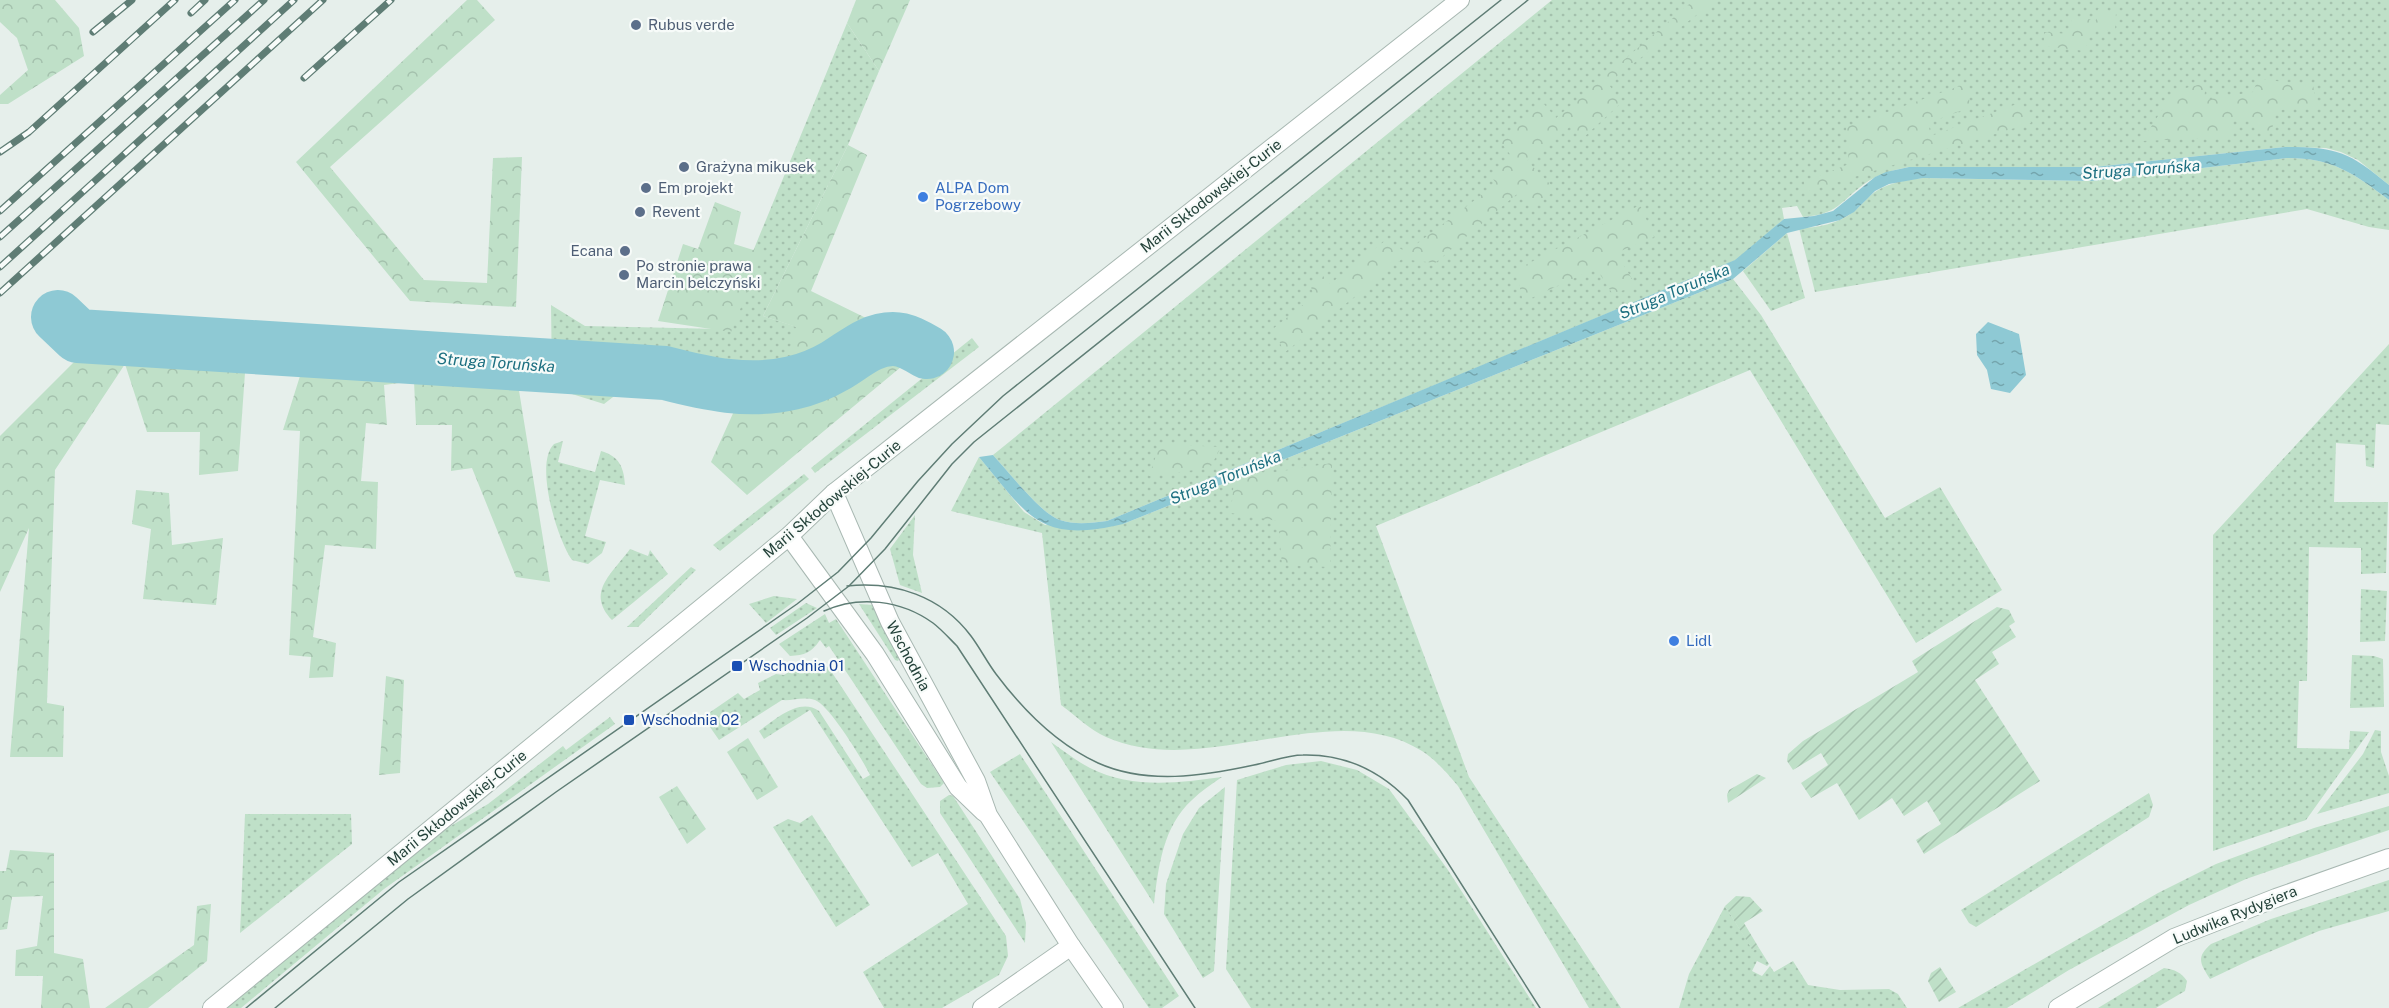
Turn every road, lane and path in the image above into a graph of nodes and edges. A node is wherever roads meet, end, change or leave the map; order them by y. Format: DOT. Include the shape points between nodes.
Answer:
graph roads {
  1 [pos="1460,0"];
  2 [pos="834,493"];
  3 [pos="789,536"];
  4 [pos="988,815"];
  5 [pos="2389,858"];
  6 [pos="1071,946"];
  7 [pos="212,1008"];
  8 [pos="982,1008"];
  9 [pos="1114,1008"];
  10 [pos="2058,1008"];
  1 -- 2 [label="street, Marii Skłodowskiej-Curie"];
  2 -- 3 [label="street, Marii Skłodowskiej-Curie"];
  2 -- 4 [label="street, Wschodnia" via="890,622 976,781"];
  3 -- 4 [label="street, Wschodnia" via="874,654 958,787"];
  3 -- 7 [label="street, Marii Skłodowskiej-Curie"];
  4 -- 6 [label="street, Wschodnia"];
  5 -- 10 [label="street, Ludwika Rydygiera" via="2175,938"];
  6 -- 8 [label="street"];
  6 -- 9 [label="street, Wschodnia"];
}
